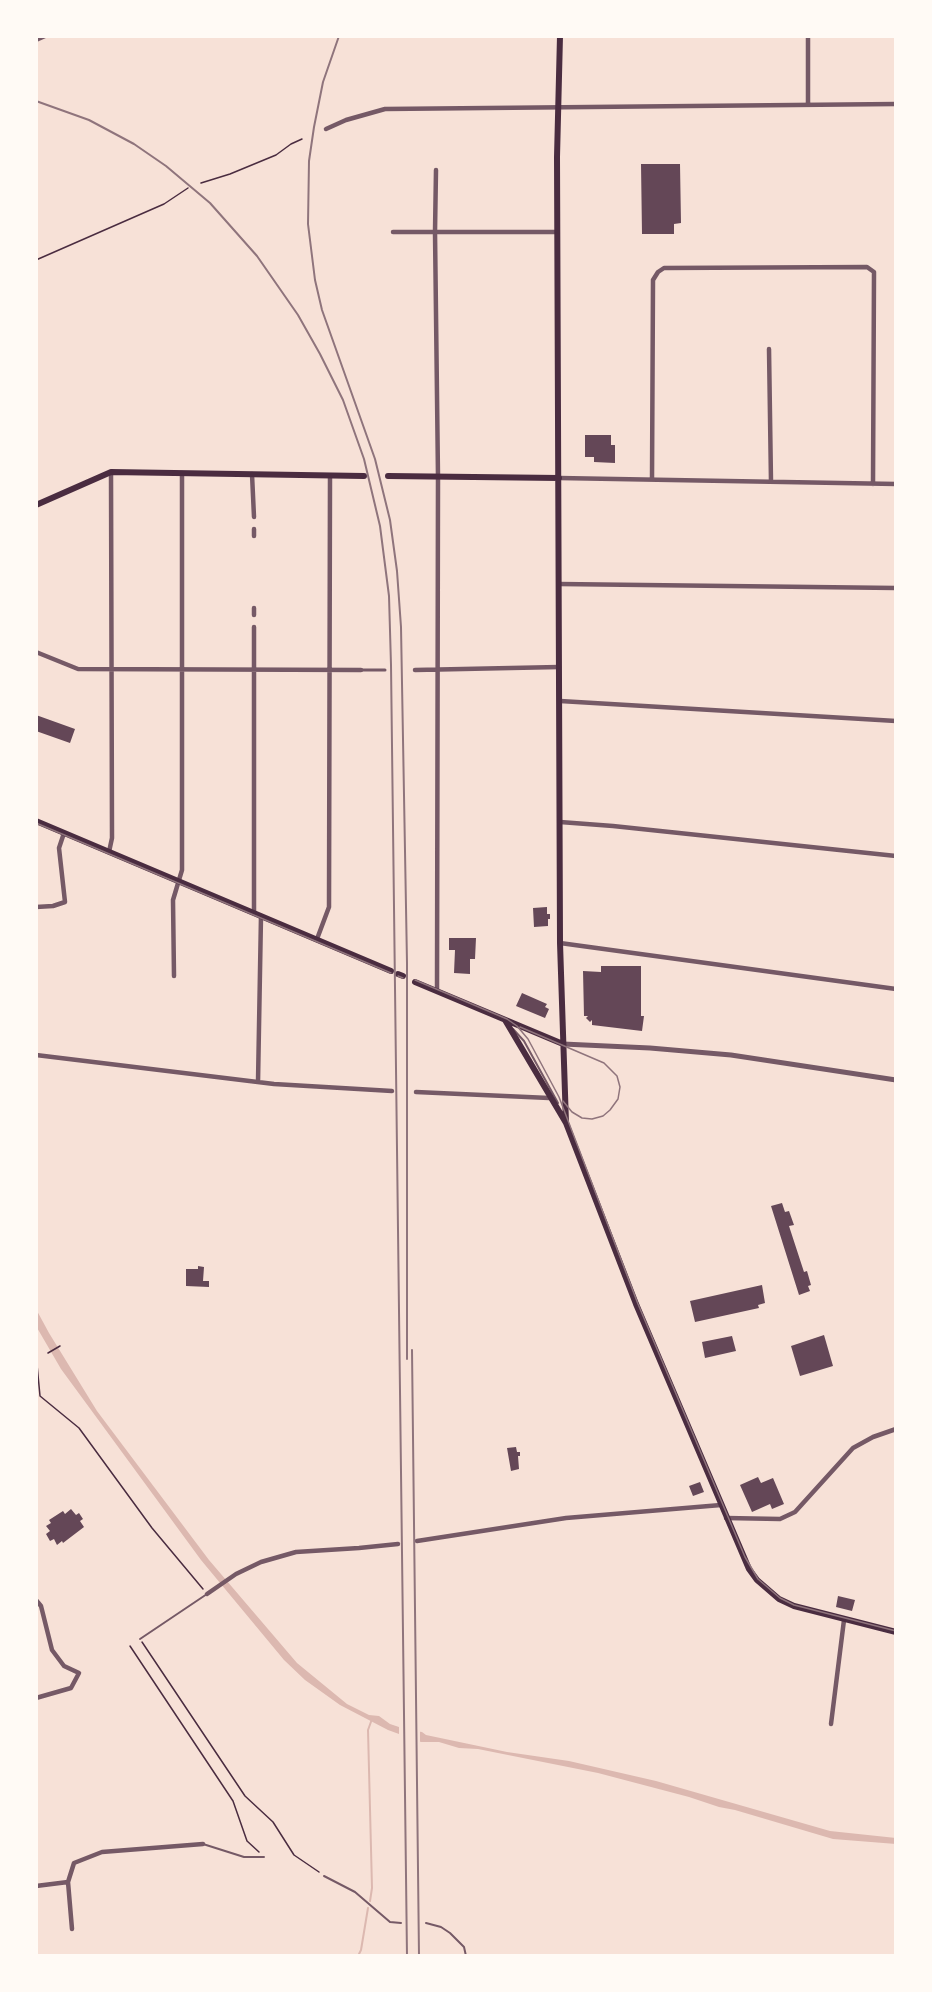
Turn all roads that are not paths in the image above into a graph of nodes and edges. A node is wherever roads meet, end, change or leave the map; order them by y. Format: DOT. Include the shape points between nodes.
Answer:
graph roads {
  1 [pos="45,36"];
  2 [pos="560,36"];
  3 [pos="808,36"];
  4 [pos="36,40"];
  5 [pos="808,104"];
  6 [pos="896,104"];
  7 [pos="558,106"];
  8 [pos="326,129"];
  9 [pos="436,170"];
  10 [pos="393,232"];
  11 [pos="435,232"];
  12 [pos="557,232"];
  13 [pos="769,349"];
  14 [pos="111,472"];
  15 [pos="182,473"];
  16 [pos="252,474"];
  17 [pos="330,476"];
  18 [pos="364,476"];
  19 [pos="388,476"];
  20 [pos="438,477"];
  21 [pos="559,478"];
  22 [pos="652,479"];
  23 [pos="771,482"];
  24 [pos="873,484"];
  25 [pos="896,484"];
  26 [pos="36,505"];
  27 [pos="254,517"];
  28 [pos="254,529"];
  29 [pos="254,536"];
  30 [pos="559,584"];
  31 [pos="896,588"];
  32 [pos="254,608"];
  33 [pos="254,615"];
  34 [pos="254,627"];
  35 [pos="36,652"];
  36 [pos="560,667"];
  37 [pos="111,669"];
  38 [pos="183,669"];
  39 [pos="437,669"];
  40 [pos="255,670"];
  41 [pos="329,670"];
  42 [pos="361,670"];
  43 [pos="385,670"];
  44 [pos="415,670"];
  45 [pos="560,701"];
  46 [pos="896,721"];
  47 [pos="36,821"];
  48 [pos="560,822"];
  49 [pos="64,833"];
  50 [pos="109,852"];
  51 [pos="896,856"];
  52 [pos="179,882"];
  53 [pos="36,907"];
  54 [pos="254,913"];
  55 [pos="261,916"];
  56 [pos="317,939"];
  57 [pos="560,943"];
  58 [pos="397,974"];
  59 [pos="174,976"];
  60 [pos="416,982"];
  61 [pos="896,989"];
  62 [pos="437,991"];
  63 [pos="507,1022"];
  64 [pos="563,1044"];
  65 [pos="36,1055"];
  66 [pos="896,1080"];
  67 [pos="258,1082"];
  68 [pos="392,1091"];
  69 [pos="416,1092"];
  70 [pos="549,1098"];
  71 [pos="565,1122"];
  72 [pos="896,1430"];
  73 [pos="721,1505"];
  74 [pos="726,1518"];
  75 [pos="417,1541"];
  76 [pos="398,1544"];
  77 [pos="207,1594"];
  78 [pos="36,1600"];
  79 [pos="844,1620"];
  80 [pos="896,1632"];
  81 [pos="140,1639"];
  82 [pos="36,1698"];
  83 [pos="831,1724"];
  84 [pos="204,1844"];
  85 [pos="264,1857"];
  86 [pos="324,1876"];
  87 [pos="68,1882"];
  88 [pos="36,1886"];
  89 [pos="401,1923"];
  90 [pos="426,1923"];
  91 [pos="72,1929"];
  92 [pos="466,1956"];
  1 -- 4 [label="street"];
  2 -- 7 [label="main road"];
  3 -- 5 [label="street"];
  5 -- 6 [label="street"];
  5 -- 7 [label="street"];
  7 -- 8 [label="street" via="385,109"];
  7 -- 12 [label="main road"];
  9 -- 11 [label="street"];
  10 -- 11 [label="street"];
  11 -- 12 [label="street"];
  11 -- 20 [label="street"];
  12 -- 21 [label="main road"];
  13 -- 23 [label="street"];
  14 -- 15 [label="main road"];
  14 -- 26 [label="main road"];
  14 -- 37 [label="street"];
  15 -- 16 [label="main road"];
  15 -- 38 [label="street"];
  16 -- 17 [label="main road"];
  16 -- 27 [label="street"];
  17 -- 18 [label="main road"];
  17 -- 41 [label="street"];
  19 -- 20 [label="main road"];
  20 -- 21 [label="main road"];
  20 -- 39 [label="street"];
  21 -- 22 [label="street"];
  21 -- 30 [label="main road"];
  22 -- 23 [label="street"];
  22 -- 24 [label="street" via="653,280 658,272 664,268 867,267 874,272"];
  23 -- 24 [label="street"];
  24 -- 25 [label="street"];
  28 -- 29 [label="street"];
  30 -- 31 [label="street"];
  30 -- 36 [label="main road"];
  32 -- 33 [label="street"];
  34 -- 40 [label="street"];
  35 -- 37 [label="street" via="78,669"];
  36 -- 39 [label="street"];
  36 -- 45 [label="main road"];
  37 -- 38 [label="street"];
  37 -- 50 [label="street"];
  38 -- 40 [label="street"];
  38 -- 52 [label="street"];
  39 -- 44 [label="street"];
  39 -- 62 [label="street"];
  40 -- 41 [label="street"];
  40 -- 54 [label="street"];
  41 -- 42 [label="street"];
  41 -- 56 [label="street" via="329,908"];
  42 -- 43 [label="street"];
  45 -- 46 [label="street"];
  45 -- 48 [label="main road"];
  47 -- 49 [label="main road"];
  48 -- 51 [label="street"];
  48 -- 57 [label="main road"];
  49 -- 50 [label="main road"];
  49 -- 53 [label="street" via="59,848 64,902"];
  50 -- 52 [label="main road"];
  52 -- 54 [label="main road"];
  52 -- 59 [label="street" via="173,900"];
  54 -- 55 [label="main road"];
  55 -- 56 [label="main road"];
  55 -- 67 [label="street"];
  56 -- 58 [label="main road"];
  57 -- 61 [label="street"];
  57 -- 64 [label="main road"];
  60 -- 62 [label="main road"];
  62 -- 63 [label="main road"];
  63 -- 64 [label="main road"];
  63 -- 70 [label="main road"];
  63 -- 71 [label="lane" via="524,1041"];
  64 -- 66 [label="street" via="731,1055"];
  64 -- 71 [label="main road"];
  65 -- 67 [label="street"];
  67 -- 68 [label="street"];
  69 -- 70 [label="street"];
  70 -- 71 [label="main road"];
  71 -- 73 [label="main road"];
  72 -- 74 [label="street" via="853,1448 795,1512 780,1519"];
  73 -- 74 [label="main road"];
  73 -- 75 [label="street" via="566,1518"];
  74 -- 79 [label="main road" via="757,1580 794,1606"];
  76 -- 77 [label="street" via="303,1550 261,1562"];
  77 -- 81 [label="lane"];
  78 -- 82 [label="street" via="52,1650 64,1666 79,1673 71,1688"];
  79 -- 80 [label="main road"];
  79 -- 83 [label="street"];
  84 -- 85 [label="lane" via="244,1857"];
  84 -- 87 [label="street" via="102,1852 74,1863"];
  86 -- 89 [label="lane" via="355,1892 390,1922"];
  87 -- 88 [label="street"];
  87 -- 91 [label="street"];
  90 -- 92 [label="lane" via="450,1933 464,1947"];
}
